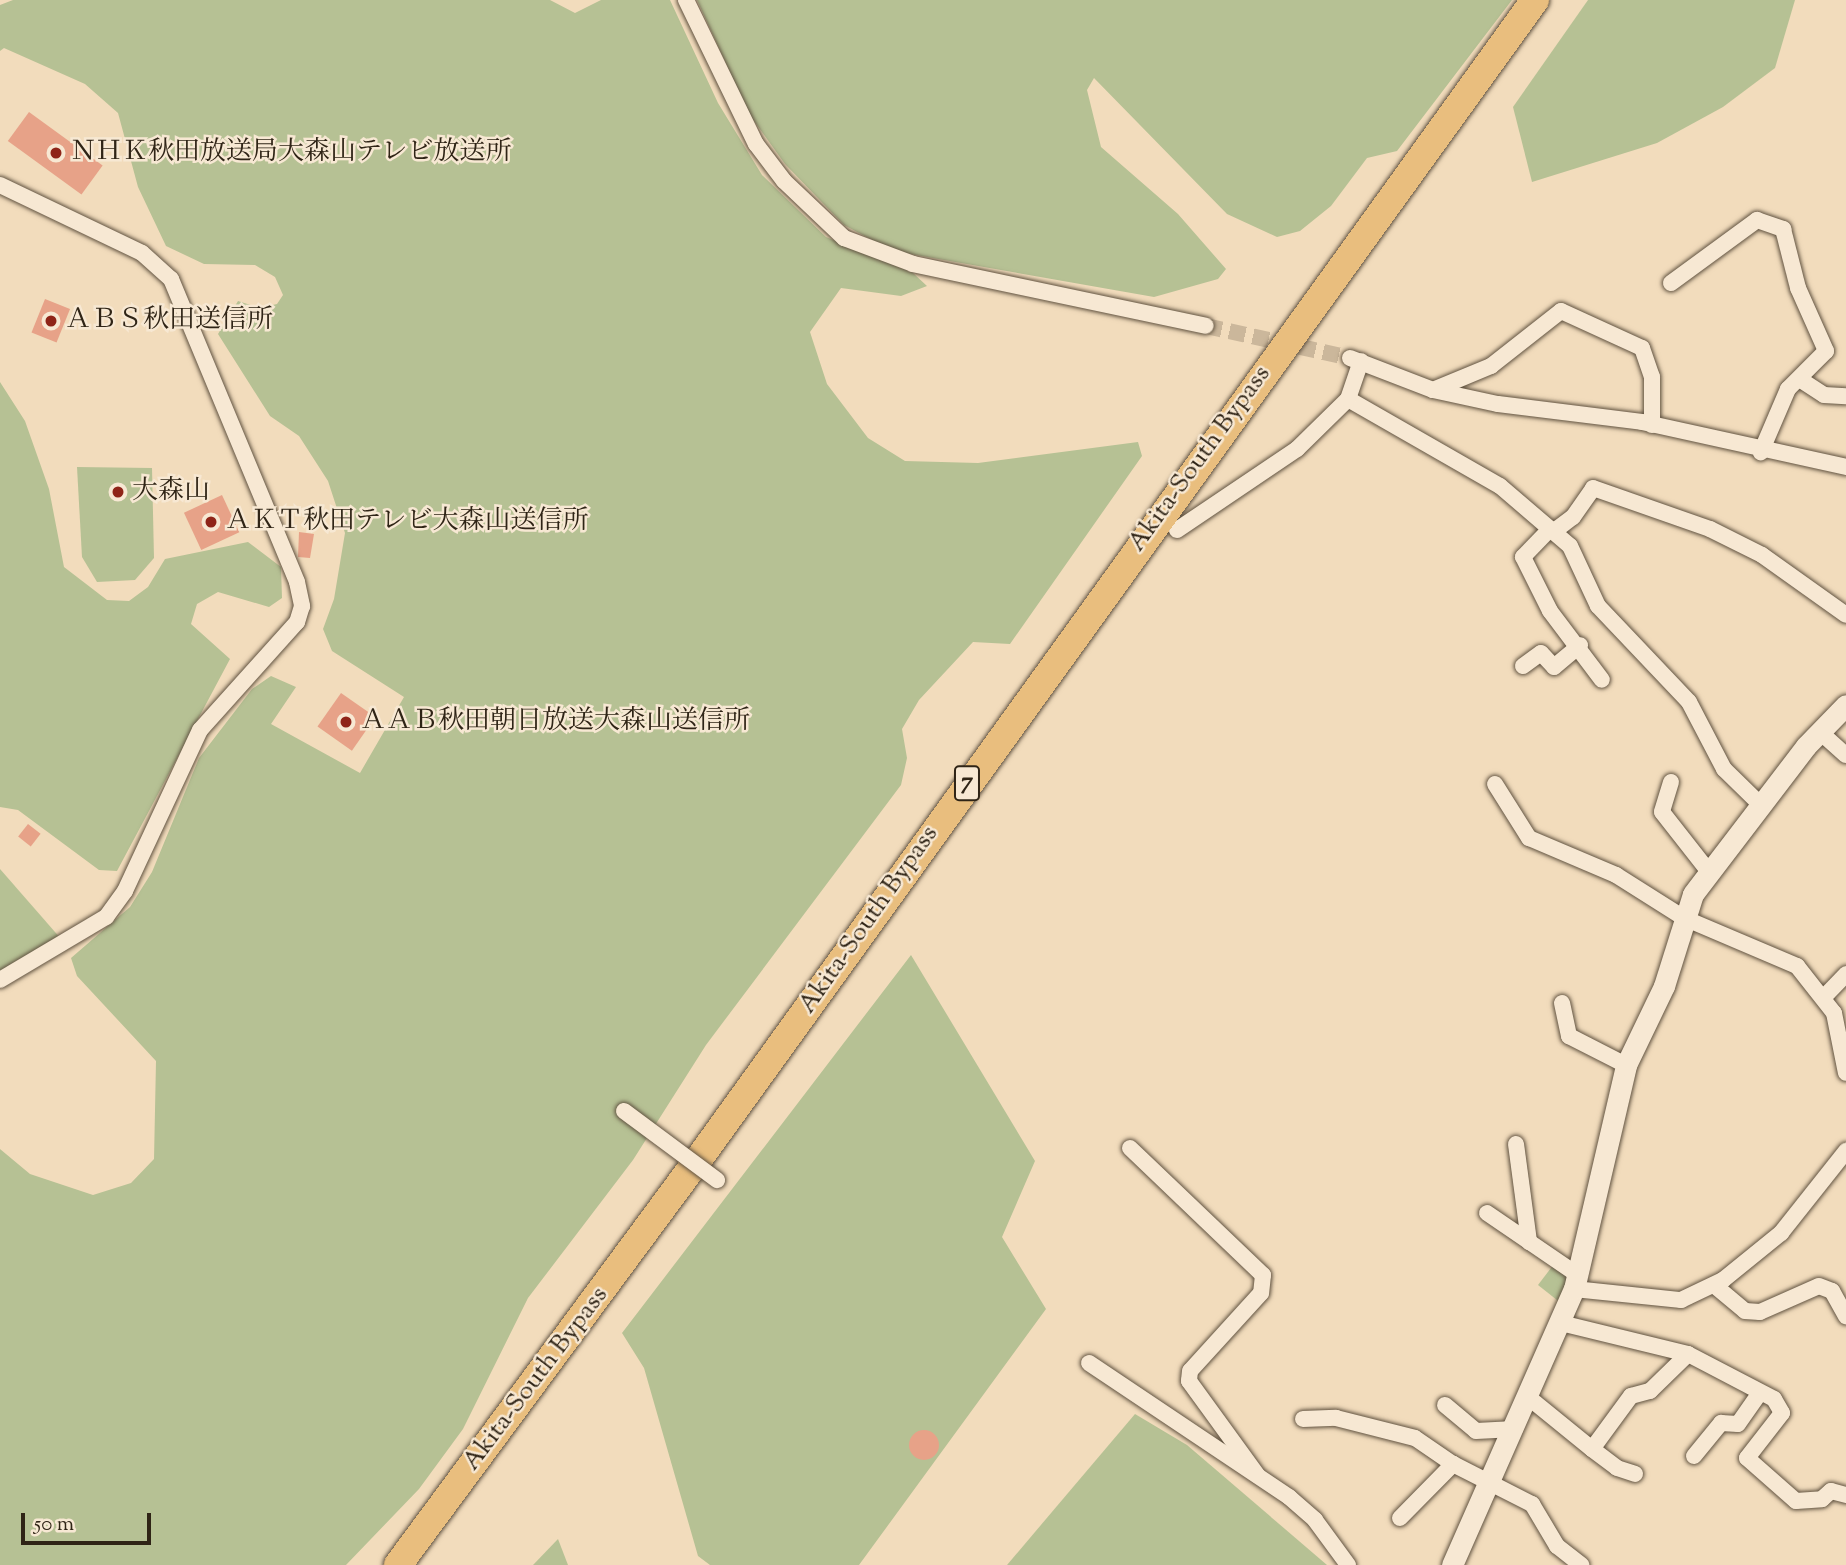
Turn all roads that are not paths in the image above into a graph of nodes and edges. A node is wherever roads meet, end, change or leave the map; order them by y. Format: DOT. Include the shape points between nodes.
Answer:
graph roads {
  1 [pos="686,0"];
  2 [pos="1535,0"];
  3 [pos="0,186"];
  4 [pos="1671,283"];
  5 [pos="1206,326"];
  6 [pos="1801,380"];
  7 [pos="1433,390"];
  8 [pos="1846,396"];
  9 [pos="1348,399"];
  10 [pos="1652,425"];
  11 [pos="1761,452"];
  12 [pos="1846,467"];
  13 [pos="1177,530"];
  14 [pos="1551,531"];
  15 [pos="1846,615"];
  16 [pos="1580,645"];
  17 [pos="1523,666"];
  18 [pos="1602,680"];
  19 [pos="1846,705"];
  20 [pos="1819,731"];
  21 [pos="1846,755"];
  22 [pos="1671,782"];
  23 [pos="1495,785"];
  24 [pos="1763,807"];
  25 [pos="1709,872"];
  26 [pos="1684,918"];
  27 [pos="1846,974"];
  28 [pos="0,980"];
  29 [pos="1824,997"];
  30 [pos="1562,1003"];
  31 [pos="1626,1065"];
  32 [pos="1846,1073"];
  33 [pos="624,1111"];
  34 [pos="1516,1144"];
  35 [pos="1130,1148"];
  36 [pos="1846,1151"];
  37 [pos="717,1180"];
  38 [pos="1487,1213"];
  39 [pos="1529,1242"];
  40 [pos="1576,1282"];
  41 [pos="1713,1285"];
  42 [pos="1844,1305"];
  43 [pos="1561,1323"];
  44 [pos="1688,1354"];
  45 [pos="1089,1363"];
  46 [pos="1760,1393"];
  47 [pos="1528,1398"];
  48 [pos="1445,1405"];
  49 [pos="1303,1419"];
  50 [pos="1515,1430"];
  51 [pos="1592,1449"];
  52 [pos="1694,1456"];
  53 [pos="1453,1464"];
  54 [pos="1635,1474"];
  55 [pos="1258,1476"];
  56 [pos="1492,1482"];
  57 [pos="1846,1494"];
  58 [pos="1399,1518"];
  59 [pos="398,1565"];
  60 [pos="1348,1565"];
  61 [pos="1452,1565"];
  62 [pos="1581,1565"];
  1 -- 5 [label="street" via="755,144 844,238 913,264"];
  2 -- 59 [label="highway, Akita-South Bypass / 7" via="693,1167"];
  3 -- 28 [label="street" via="142,253 171,279 297,582 302,606 297,622 200,730 125,891 106,917"];
  4 -- 6 [label="street" via="1757,220 1783,229 1798,288 1826,351"];
  6 -- 8 [label="street" via="1824,395"];
  6 -- 11 [label="street" via="1788,389"];
  7 -- 9 [label="street" via="1355,360"];
  7 -- 10 [label="street"];
  7 -- 10 [label="street" via="1491,366 1561,311 1642,348 1653,377"];
  9 -- 13 [label="street" via="1297,449"];
  9 -- 14 [label="street" via="1500,486"];
  10 -- 11 [label="street"];
  11 -- 12 [label="street"];
  14 -- 15 [label="street" via="1573,517 1592,488 1710,529 1762,555"];
  14 -- 16 [label="street" via="1523,557 1550,611"];
  14 -- 24 [label="street" via="1580,561 1598,606 1689,702 1724,769"];
  16 -- 17 [label="street" via="1554,667 1541,653"];
  16 -- 18 [label="street"];
  19 -- 20 [label="street"];
  20 -- 21 [label="street"];
  20 -- 24 [label="street"];
  22 -- 25 [label="street" via="1662,812"];
  23 -- 26 [label="street" via="1529,838 1616,875"];
  24 -- 25 [label="street"];
  25 -- 26 [label="street"];
  26 -- 29 [label="street" via="1797,966"];
  26 -- 31 [label="street" via="1664,986"];
  27 -- 29 [label="street"];
  29 -- 32 [label="street" via="1834,1013"];
  30 -- 31 [label="street" via="1569,1036"];
  31 -- 40 [label="street"];
  33 -- 37 [label="street, bridge"];
  34 -- 39 [label="street"];
  35 -- 55 [label="street" via="1263,1275 1261,1293 1190,1371 1189,1381"];
  36 -- 41 [label="street" via="1781,1233"];
  38 -- 39 [label="street"];
  39 -- 40 [label="street"];
  40 -- 41 [label="street" via="1681,1300"];
  40 -- 43 [label="street"];
  41 -- 42 [label="street" via="1745,1311 1760,1312 1819,1286"];
  43 -- 44 [label="street"];
  43 -- 47 [label="street"];
  44 -- 46 [label="street"];
  44 -- 51 [label="street" via="1650,1391 1631,1396"];
  45 -- 55 [label="street"];
  46 -- 52 [label="street" via="1738,1424 1721,1423"];
  46 -- 57 [label="street" via="1782,1413 1747,1458 1796,1501 1822,1499 1831,1491"];
  47 -- 50 [label="street"];
  47 -- 51 [label="street"];
  48 -- 50 [label="street" via="1476,1431"];
  49 -- 53 [label="street" via="1336,1418 1415,1438"];
  50 -- 56 [label="street"];
  51 -- 54 [label="street"];
  53 -- 56 [label="street"];
  53 -- 58 [label="street"];
  55 -- 60 [label="street" via="1315,1520"];
  56 -- 61 [label="street"];
  56 -- 62 [label="street" via="1532,1504 1558,1546"];
}
